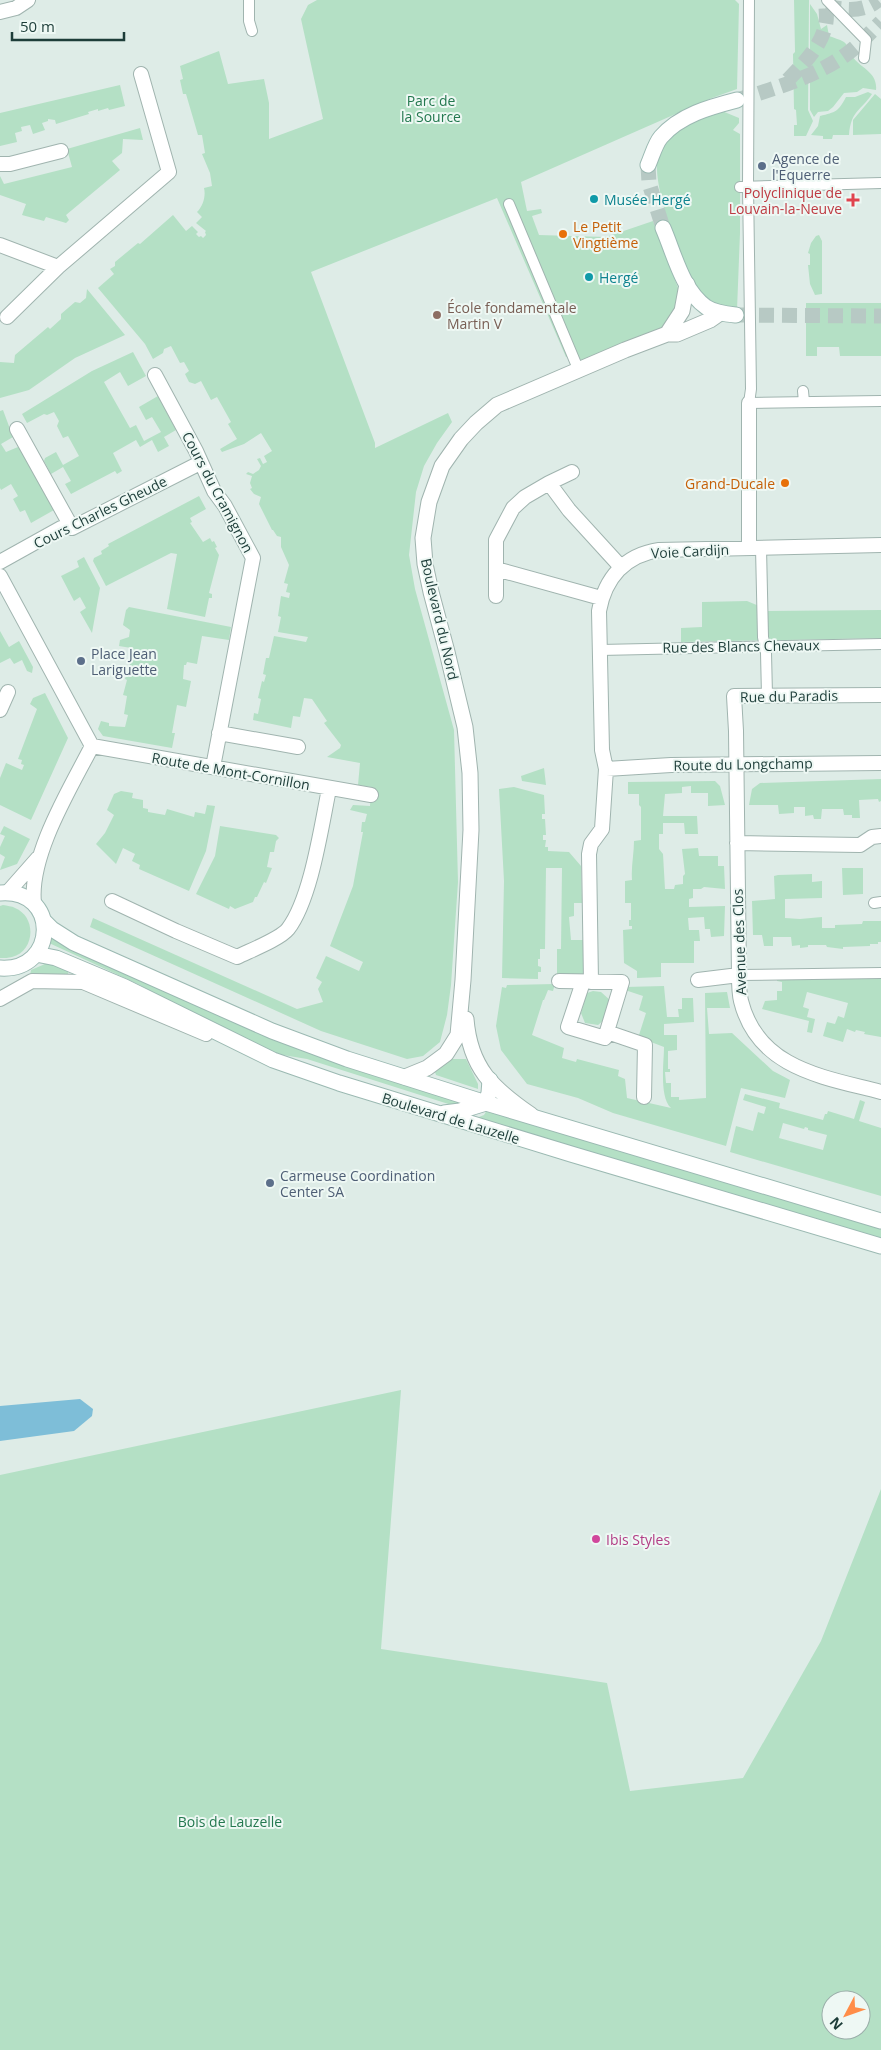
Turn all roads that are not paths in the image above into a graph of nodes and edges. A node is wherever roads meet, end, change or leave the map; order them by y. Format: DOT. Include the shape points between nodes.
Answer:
graph roads {
  1 [pos="28,0"];
  2 [pos="249,0"];
  3 [pos="750,0"];
  4 [pos="827,0"];
  5 [pos="0,12"];
  6 [pos="252,31"];
  7 [pos="864,58"];
  8 [pos="141,74"];
  9 [pos="737,100"];
  10 [pos="61,151"];
  11 [pos="0,164"];
  12 [pos="648,165"];
  13 [pos="881,183"];
  14 [pos="747,186"];
  15 [pos="509,204"];
  16 [pos="663,228"];
  17 [pos="0,245"];
  18 [pos="58,267"];
  19 [pos="687,284"];
  20 [pos="720,313"];
  21 [pos="736,315"];
  22 [pos="6,317"];
  23 [pos="667,334"];
  24 [pos="578,370"];
  25 [pos="155,375"];
  26 [pos="803,391"];
  27 [pos="881,401"];
  28 [pos="804,402"];
  29 [pos="749,403"];
  30 [pos="17,430"];
  31 [pos="200,463"];
  32 [pos="572,472"];
  33 [pos="549,482"];
  34 [pos="72,528"];
  35 [pos="881,545"];
  36 [pos="755,548"];
  37 [pos="0,562"];
  38 [pos="621,567"];
  39 [pos="496,569"];
  40 [pos="0,576"];
  41 [pos="496,596"];
  42 [pos="602,598"];
  43 [pos="881,644"];
  44 [pos="764,646"];
  45 [pos="600,650"];
  46 [pos="8,692"];
  47 [pos="767,695"];
  48 [pos="881,695"];
  49 [pos="0,710"];
  50 [pos="219,733"];
  51 [pos="92,746"];
  52 [pos="298,747"];
  53 [pos="881,763"];
  54 [pos="737,764"];
  55 [pos="213,767"];
  56 [pos="606,769"];
  57 [pos="329,789"];
  58 [pos="371,795"];
  59 [pos="881,836"];
  60 [pos="737,843"];
  61 [pos="38,858"];
  62 [pos="4,892"];
  63 [pos="112,901"];
  64 [pos="34,903"];
  65 [pos="44,921"];
  66 [pos="36,954"];
  67 [pos="0,968"];
  68 [pos="881,973"];
  69 [pos="739,974"];
  70 [pos="463,980"];
  71 [pos="559,980"];
  72 [pos="698,980"];
  73 [pos="587,982"];
  74 [pos="0,999"];
  75 [pos="607,1032"];
  76 [pos="232,1041"];
  77 [pos="405,1077"];
  78 [pos="490,1080"];
  79 [pos="881,1092"];
  80 [pos="644,1097"];
  81 [pos="486,1103"];
  82 [pos="437,1114"];
  83 [pos="535,1118"];
  84 [pos="881,1221"];
  85 [pos="881,1246"];
  1 -- 5 [label="street" via="16,8"];
  2 -- 6 [label="street"];
  3 -- 14 [label="street"];
  4 -- 7 [label="street" via="866,40"];
  8 -- 18 [label="street" via="169,172"];
  9 -- 12 [label="main road" via="692,114 678,122 660,138"];
  10 -- 11 [label="street"];
  13 -- 14 [label="street"];
  14 -- 29 [label="street"];
  15 -- 24 [label="street"];
  16 -- 19 [label="main road"];
  17 -- 18 [label="street"];
  18 -- 22 [label="street"];
  19 -- 20 [label="main road" via="706,307"];
  19 -- 23 [label="main road" via="682,311"];
  20 -- 21 [label="main road"];
  20 -- 23 [label="main road, Boulevard du Nord" via="677,334"];
  23 -- 24 [label="main road, Boulevard du Nord"];
  24 -- 70 [label="main road, Boulevard du Nord" via="488,412 451,452 442,466 429,502 423,538 425,564 465,727 470,773 471,830"];
  25 -- 31 [label="street, Cours du Cramignon"];
  26 -- 28 [label="street"];
  27 -- 28 [label="street"];
  28 -- 29 [label="street"];
  29 -- 36 [label="street"];
  30 -- 34 [label="street"];
  31 -- 34 [label="street, Cours Charles Gheude"];
  31 -- 50 [label="street, Cours du Cramignon" via="253,558"];
  32 -- 33 [label="street"];
  33 -- 38 [label="street"];
  33 -- 39 [label="street" via="513,508 496,540"];
  34 -- 37 [label="street, Cours Charles Gheude" via="61,528"];
  35 -- 36 [label="street, Voie Cardijn"];
  36 -- 38 [label="street, Voie Cardijn" via="658,550 639,555"];
  36 -- 44 [label="street"];
  38 -- 42 [label="street, Voie Cardijn" via="609,581"];
  39 -- 41 [label="street"];
  39 -- 42 [label="street"];
  40 -- 51 [label="street"];
  42 -- 45 [label="street, Voie Cardijn" via="599,610"];
  43 -- 44 [label="street, Rue des Blancs Chevaux"];
  44 -- 45 [label="street, Rue des Blancs Chevaux"];
  44 -- 47 [label="street"];
  45 -- 56 [label="street, Voie Cardijn" via="602,750"];
  46 -- 49 [label="street"];
  47 -- 48 [label="street, Rue du Paradis"];
  47 -- 54 [label="street, Rue du Paradis" via="734,696"];
  50 -- 52 [label="street"];
  50 -- 55 [label="street, Cours du Cramignon"];
  51 -- 55 [label="street, Route de Mont-Cornillon"];
  51 -- 61 [label="street"];
  53 -- 54 [label="street, Route du Longchamp"];
  54 -- 56 [label="street, Route du Longchamp"];
  54 -- 60 [label="street, Avenue des Clos"];
  55 -- 57 [label="street, Route de Mont-Cornillon"];
  56 -- 73 [label="street, Voie Cardijn" via="602,829 591,844 589,854"];
  57 -- 58 [label="street, Route de Mont-Cornillon"];
  57 -- 63 [label="street" via="306,894 287,930 262,945 237,957"];
  59 -- 60 [label="street" via="872,837 860,845"];
  60 -- 69 [label="street, Avenue des Clos"];
  61 -- 62 [label="street"];
  61 -- 64 [label="street"];
  62 -- 64 [label="main road" via="22,895"];
  64 -- 65 [label="main road"];
  65 -- 66 [label="main road" via="45,937"];
  65 -- 77 [label="main road, Boulevard de Lauzelle" via="74,943 272,1031 347,1060"];
  66 -- 67 [label="main road" via="19,967"];
  66 -- 76 [label="main road, Boulevard de Lauzelle" via="56,958 125,987"];
  68 -- 69 [label="street"];
  69 -- 72 [label="street"];
  69 -- 79 [label="street, Avenue des Clos" via="740,999 745,1015 774,1054 809,1072"];
  70 -- 77 [label="main road, Boulevard du Nord" via="458,1035 446,1054 427,1068"];
  70 -- 78 [label="main road, Boulevard du Nord" via="472,1054"];
  71 -- 73 [label="street"];
  73 -- 75 [label="street" via="622,982"];
  73 -- 75 [label="street, Voie Cardijn" via="568,1027 605,1038"];
  74 -- 76 [label="street" via="32,981 83,982 213,1037"];
  75 -- 80 [label="street" via="645,1045"];
  76 -- 82 [label="main road, Boulevard de Lauzelle" via="273,1060"];
  77 -- 81 [label="main road, Boulevard de Lauzelle"];
  78 -- 81 [label="main road"];
  78 -- 83 [label="main road, Boulevard du Nord"];
  81 -- 82 [label="main road"];
  81 -- 83 [label="main road, Boulevard de Lauzelle"];
  82 -- 85 [label="main road, Boulevard de Lauzelle"];
  83 -- 84 [label="main road, Boulevard de Lauzelle"];
}
